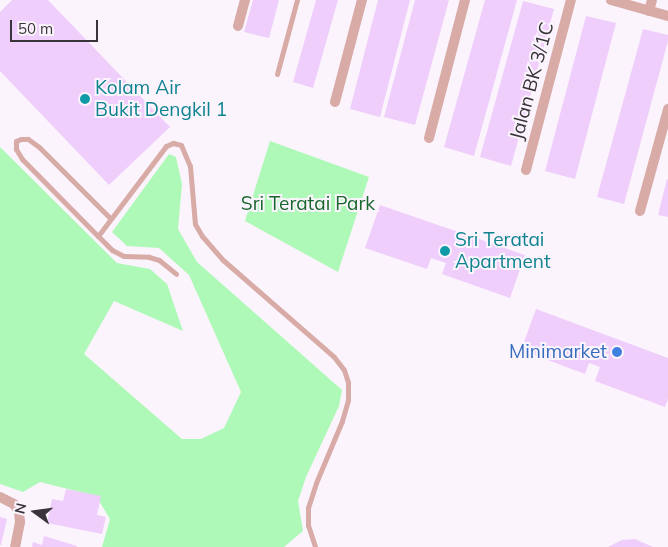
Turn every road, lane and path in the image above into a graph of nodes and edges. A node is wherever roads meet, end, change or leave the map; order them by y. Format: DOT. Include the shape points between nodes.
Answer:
graph roads {
  1 [pos="245,0"];
  2 [pos="297,0"];
  3 [pos="362,0"];
  4 [pos="465,0"];
  5 [pos="571,0"];
  6 [pos="611,0"];
  7 [pos="652,0"];
  8 [pos="649,11"];
  9 [pos="668,16"];
  10 [pos="238,26"];
  11 [pos="277,74"];
  12 [pos="335,102"];
  13 [pos="668,109"];
  14 [pos="429,138"];
  15 [pos="526,170"];
  16 [pos="640,211"];
  17 [pos="110,218"];
  18 [pos="98,236"];
  19 [pos="176,274"];
  20 [pos="0,498"];
  21 [pos="16,547"];
  22 [pos="315,547"];
  1 -- 10 [label="street"];
  2 -- 11 [label="lane"];
  3 -- 12 [label="street"];
  4 -- 14 [label="street"];
  5 -- 15 [label="street, Jalan BK 3/1C"];
  6 -- 8 [label="street"];
  7 -- 8 [label="street"];
  8 -- 9 [label="street"];
  13 -- 16 [label="street"];
  17 -- 18 [label="lane"];
  17 -- 18 [label="lane" via="39,147 28,139 16,142 16,150 22,159"];
  17 -- 22 [label="lane" via="166,146 180,145 190,166 195,224 202,236 223,260 334,357 344,370 348,400 308,508 308,525"];
  18 -- 19 [label="lane" via="112,250 124,256 159,260"];
  20 -- 21 [label="street" via="14,504 20,512"];
}
